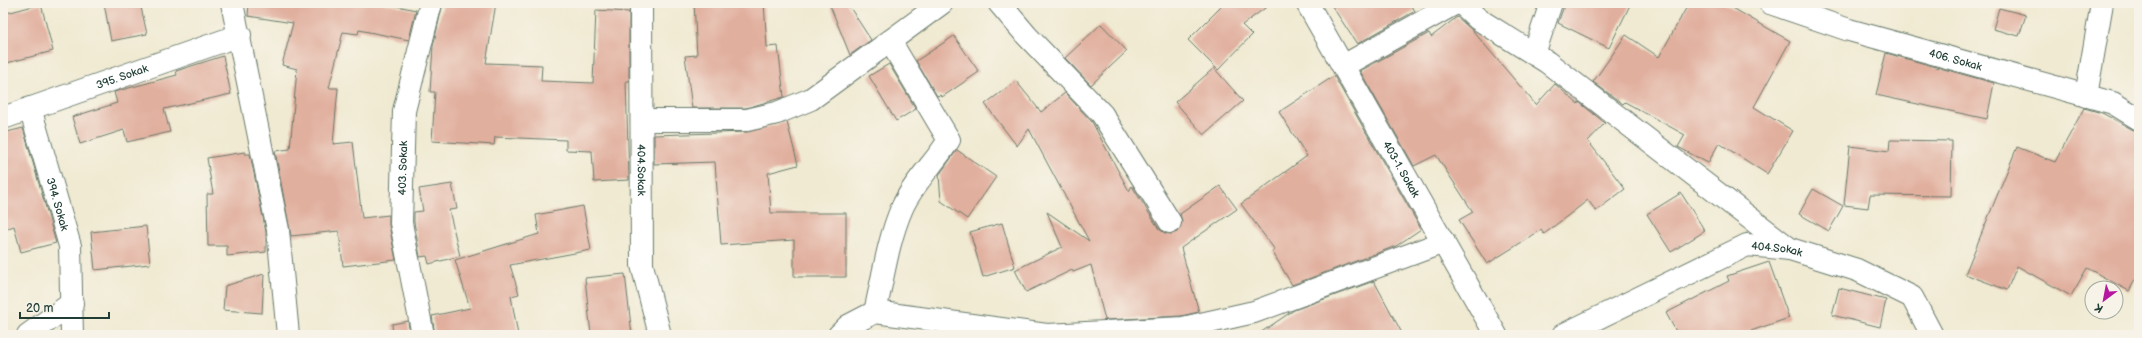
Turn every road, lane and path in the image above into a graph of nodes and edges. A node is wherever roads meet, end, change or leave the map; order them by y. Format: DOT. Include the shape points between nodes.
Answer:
graph roads {
  1 [pos="232,3"];
  2 [pos="431,3"];
  3 [pos="641,3"];
  4 [pos="942,3"];
  5 [pos="999,3"];
  6 [pos="1307,3"];
  7 [pos="1456,3"];
  8 [pos="1462,3"];
  9 [pos="1551,3"];
  10 [pos="1770,3"];
  11 [pos="2102,3"];
  12 [pos="240,36"];
  13 [pos="890,41"];
  14 [pos="1534,54"];
  15 [pos="1343,66"];
  16 [pos="2086,96"];
  17 [pos="30,108"];
  18 [pos="3,118"];
  19 [pos="2139,119"];
  20 [pos="642,120"];
  21 [pos="1170,222"];
  22 [pos="1444,242"];
  23 [pos="1790,249"];
  24 [pos="72,303"];
  25 [pos="875,312"];
  26 [pos="28,335"];
  27 [pos="72,335"];
  28 [pos="288,335"];
  29 [pos="423,335"];
  30 [pos="660,335"];
  31 [pos="839,335"];
  32 [pos="1496,335"];
  33 [pos="1563,335"];
  34 [pos="1932,335"];
  1 -- 12 [label="street"];
  2 -- 29 [label="street, 403. Sokak" via="404,111 401,223"];
  3 -- 20 [label="street, 404.Sokak"];
  4 -- 13 [label="street"];
  5 -- 21 [label="street" via="1102,114"];
  6 -- 15 [label="street, 403-1. Sokak"];
  7 -- 15 [label="street"];
  8 -- 14 [label="street" via="1478,19"];
  9 -- 14 [label="street"];
  10 -- 16 [label="street, 406. Sokak" via="1849,30"];
  11 -- 16 [label="street"];
  12 -- 17 [label="street, 395. Sokak"];
  12 -- 28 [label="street" via="278,230"];
  13 -- 20 [label="street" via="811,99 777,113 747,120"];
  13 -- 25 [label="street" via="949,140 940,155 927,167 902,208"];
  14 -- 23 [label="street"];
  15 -- 22 [label="street, 403-1. Sokak"];
  16 -- 19 [label="street, 406. Sokak" via="2113,103"];
  17 -- 18 [label="street, 395. Sokak"];
  17 -- 24 [label="street, 394. Sokak" via="70,246"];
  20 -- 30 [label="street, 404.Sokak" via="642,265"];
  22 -- 25 [label="street" via="1254,312 1183,328 1047,335"];
  22 -- 32 [label="street, 403-1. Sokak"];
  23 -- 33 [label="street, 404.Sokak" via="1747,245"];
  23 -- 34 [label="street, 404.Sokak" via="1857,270 1912,297"];
  24 -- 26 [label="street"];
  24 -- 27 [label="street, 394. Sokak"];
  25 -- 31 [label="street" via="848,326"];
}
